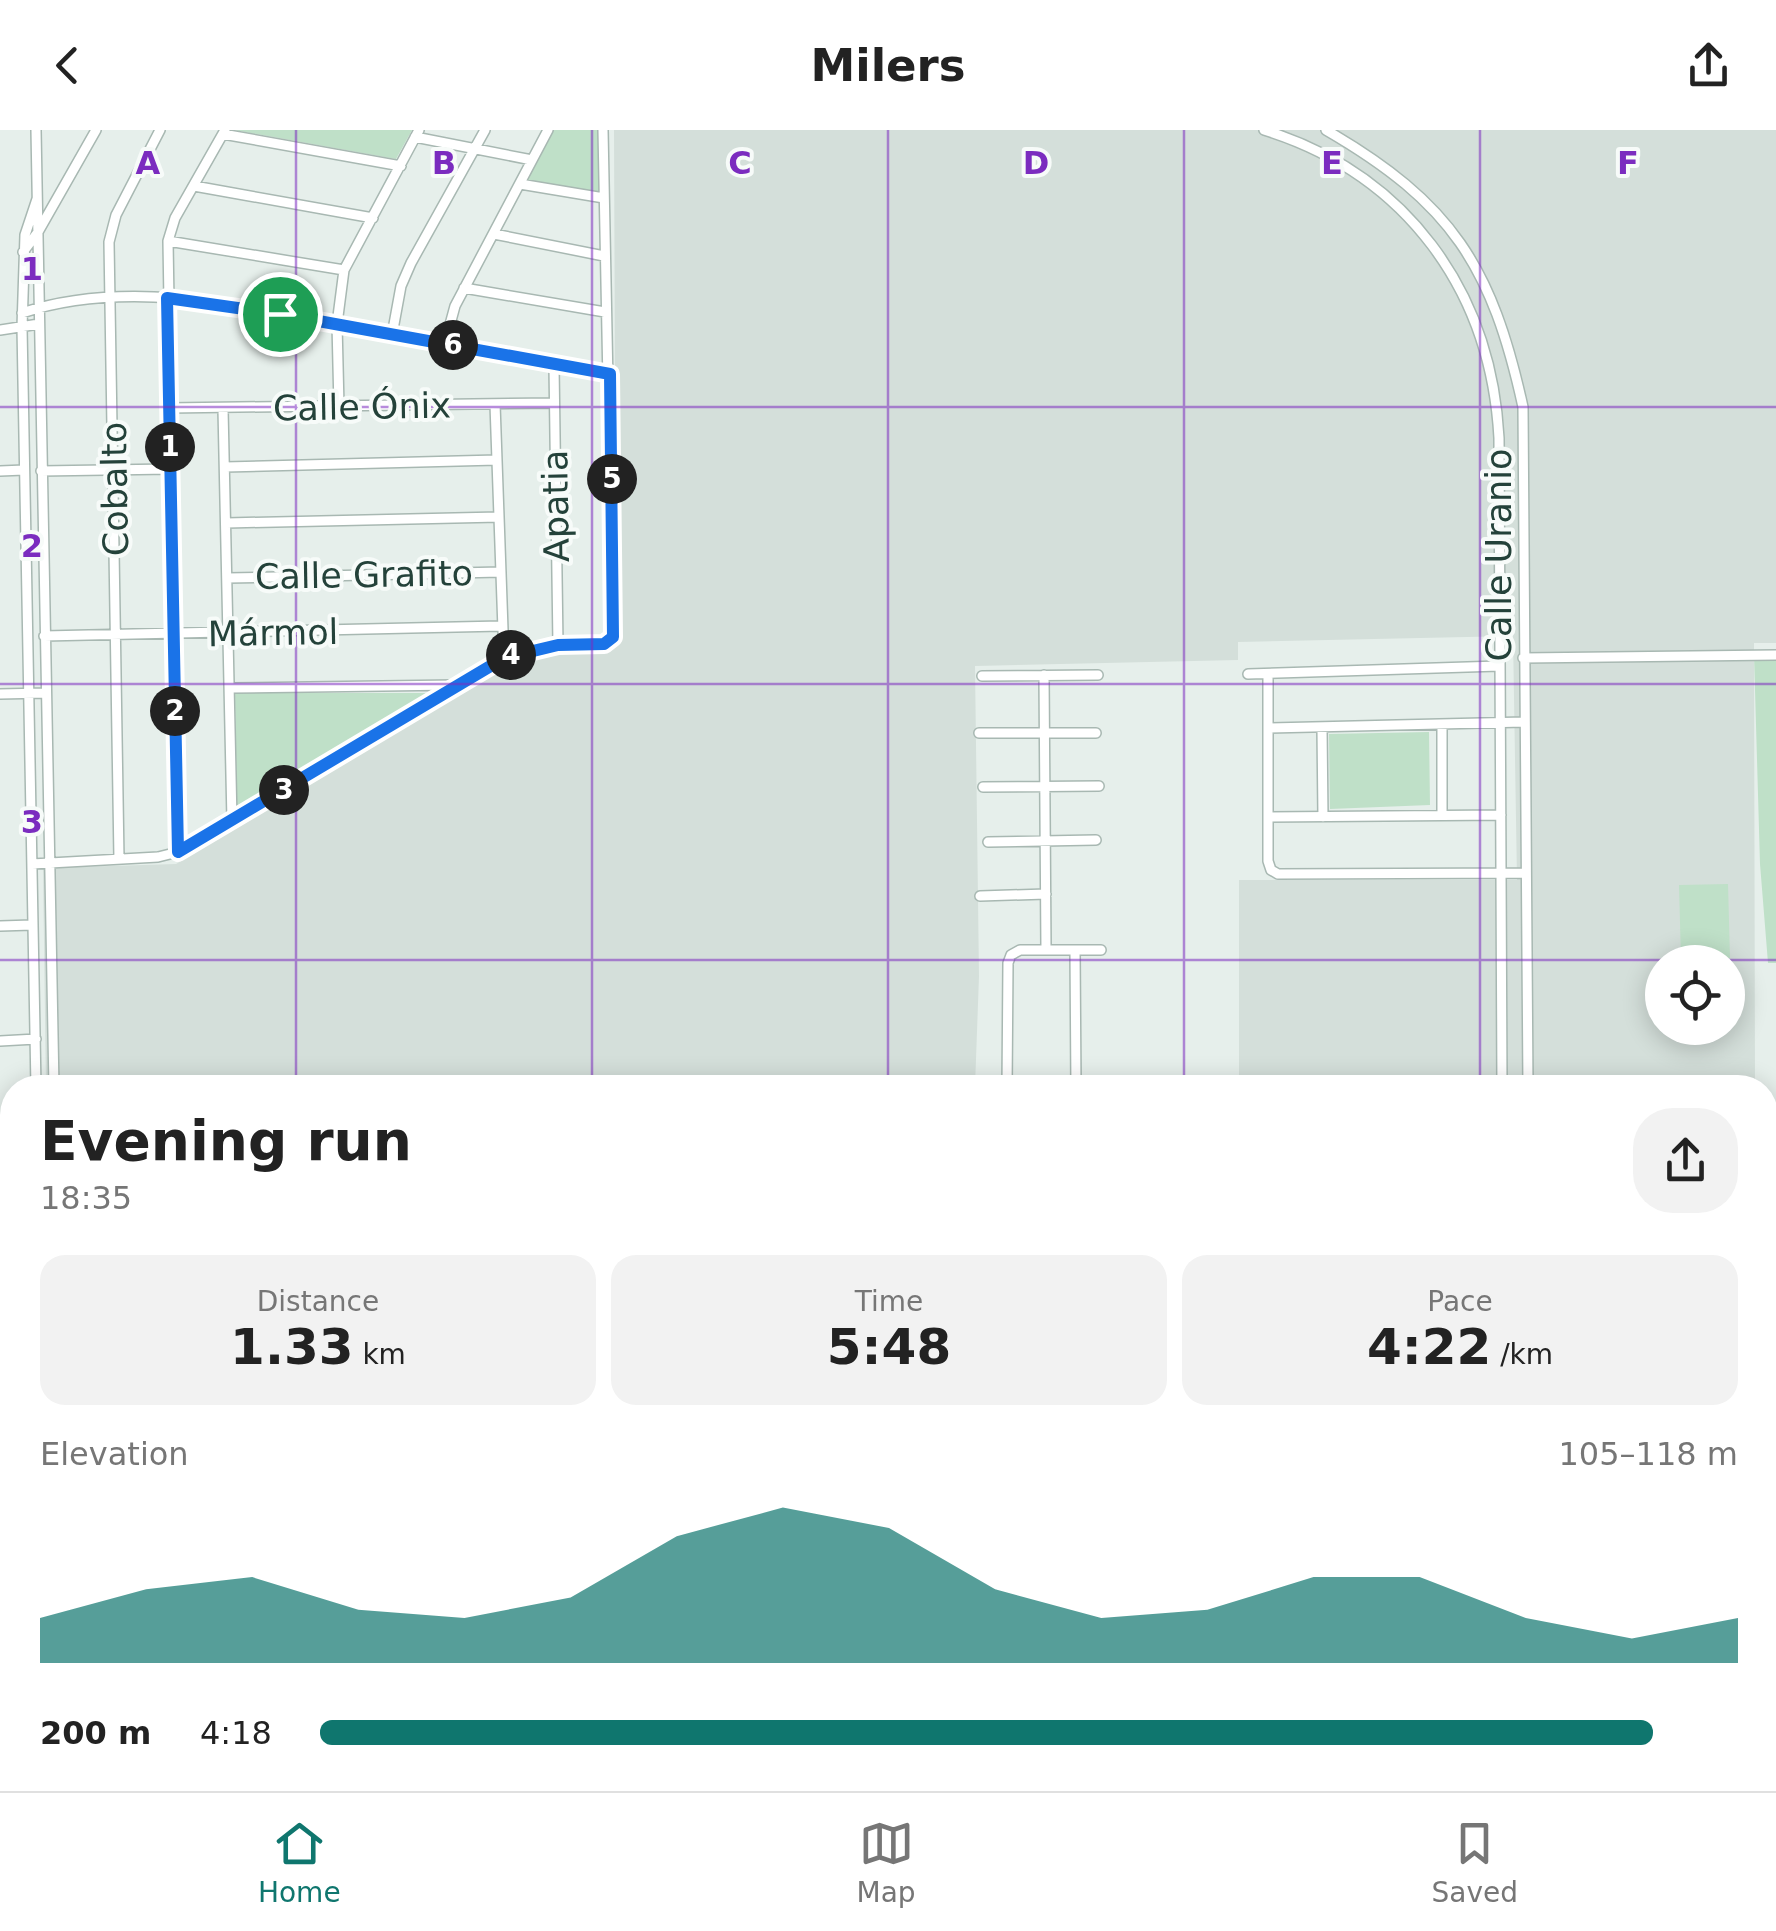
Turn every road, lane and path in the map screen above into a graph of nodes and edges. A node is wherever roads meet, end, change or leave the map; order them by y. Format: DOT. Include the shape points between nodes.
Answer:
graph roads {
  1 [pos="36,130"];
  2 [pos="96,130"];
  3 [pos="160,130"];
  4 [pos="485,130"];
  5 [pos="548,130"];
  6 [pos="603,130"];
  7 [pos="1264,130"];
  8 [pos="1326,130"];
  9 [pos="224,132"];
  10 [pos="417,134"];
  11 [pos="475,149"];
  12 [pos="532,160"];
  13 [pos="400,166"];
  14 [pos="520,184"];
  15 [pos="194,186"];
  16 [pos="604,198"];
  17 [pos="40,212"];
  18 [pos="374,218"];
  19 [pos="38,232"];
  20 [pos="494,234"];
  21 [pos="168,241"];
  22 [pos="23,253"];
  23 [pos="604,256"];
  24 [pos="344,270"];
  25 [pos="464,288"];
  26 [pos="111,298"];
  27 [pos="167,298"];
  28 [pos="40,307"];
  29 [pos="605,312"];
  30 [pos="22,313"];
  31 [pos="39,324"];
  32 [pos="337,324"];
  33 [pos="22,326"];
  34 [pos="0,330"];
  35 [pos="392,334"];
  36 [pos="445,343"];
  37 [pos="1512,358"];
  38 [pos="554,366"];
  39 [pos="1489,367"];
  40 [pos="610,374"];
  41 [pos="554,403"];
  42 [pos="495,404"];
  43 [pos="339,407"];
  44 [pos="169,408"];
  45 [pos="223,409"];
  46 [pos="497,460"];
  47 [pos="225,467"];
  48 [pos="114,469"];
  49 [pos="170,469"];
  50 [pos="24,470"];
  51 [pos="0,471"];
  52 [pos="41,471"];
  53 [pos="500,517"];
  54 [pos="227,522"];
  55 [pos="501,572"];
  56 [pos="228,578"];
  57 [pos="501,626"];
  58 [pos="228,633"];
  59 [pos="118,635"];
  60 [pos="173,635"];
  61 [pos="44,636"];
  62 [pos="558,645"];
  63 [pos="1776,655"];
  64 [pos="504,658"];
  65 [pos="1523,658"];
  66 [pos="1499,666"];
  67 [pos="1098,674"];
  68 [pos="1248,674"];
  69 [pos="1268,674"];
  70 [pos="1044,675"];
  71 [pos="982,676"];
  72 [pos="458,685"];
  73 [pos="231,688"];
  74 [pos="28,693"];
  75 [pos="45,693"];
  76 [pos="0,694"];
  77 [pos="1500,722"];
  78 [pos="1524,722"];
  79 [pos="1442,725"];
  80 [pos="1268,728"];
  81 [pos="1322,728"];
  82 [pos="1045,732"];
  83 [pos="979,733"];
  84 [pos="1096,734"];
  85 [pos="1099,786"];
  86 [pos="983,787"];
  87 [pos="1046,787"];
  88 [pos="1442,814"];
  89 [pos="1500,814"];
  90 [pos="1268,817"];
  91 [pos="1323,817"];
  92 [pos="232,822"];
  93 [pos="1096,840"];
  94 [pos="1047,841"];
  95 [pos="988,842"];
  96 [pos="178,852"];
  97 [pos="119,860"];
  98 [pos="32,864"];
  99 [pos="50,864"];
  100 [pos="1501,873"];
  101 [pos="1525,873"];
  102 [pos="1046,894"];
  103 [pos="980,896"];
  104 [pos="32,924"];
  105 [pos="0,926"];
  106 [pos="1046,949"];
  107 [pos="1075,950"];
  108 [pos="1100,950"];
  109 [pos="36,1039"];
  110 [pos="0,1041"];
  111 [pos="36,1075"];
  112 [pos="54,1075"];
  113 [pos="1007,1075"];
  114 [pos="1076,1075"];
  115 [pos="1502,1075"];
  116 [pos="1528,1075"];
  1 -- 17 [label="street"];
  2 -- 17 [label="street"];
  3 -- 26 [label="street, Cobalto" via="111,228"];
  4 -- 11 [label="street"];
  5 -- 12 [label="street"];
  6 -- 16 [label="street"];
  7 -- 39 [label="street, Calle Uranio" via="1325,154 1415,223 1458,282"];
  8 -- 37 [label="street, Calle Uranio" via="1383,164 1435,210 1480,272"];
  9 -- 13 [label="street"];
  9 -- 15 [label="street"];
  10 -- 11 [label="street"];
  10 -- 13 [label="street"];
  11 -- 12 [label="street"];
  11 -- 35 [label="street" via="411,263"];
  12 -- 14 [label="street"];
  13 -- 18 [label="street"];
  14 -- 16 [label="street"];
  14 -- 20 [label="street"];
  15 -- 18 [label="street"];
  15 -- 21 [label="street"];
  16 -- 23 [label="street"];
  17 -- 19 [label="street"];
  17 -- 22 [label="street"];
  18 -- 24 [label="street"];
  19 -- 22 [label="street"];
  19 -- 28 [label="street"];
  20 -- 23 [label="street"];
  20 -- 25 [label="street"];
  21 -- 24 [label="street"];
  21 -- 27 [label="street"];
  22 -- 30 [label="street"];
  23 -- 29 [label="street"];
  24 -- 32 [label="street"];
  25 -- 29 [label="street"];
  25 -- 36 [label="street"];
  26 -- 27 [label="street"];
  26 -- 28 [label="street"];
  26 -- 48 [label="street, Cobalto"];
  27 -- 32 [label="street"];
  27 -- 44 [label="street"];
  28 -- 30 [label="street"];
  28 -- 31 [label="street"];
  29 -- 40 [label="street"];
  30 -- 33 [label="street"];
  31 -- 33 [label="street"];
  31 -- 52 [label="street"];
  32 -- 35 [label="street"];
  32 -- 43 [label="street"];
  33 -- 34 [label="street"];
  33 -- 50 [label="street"];
  35 -- 36 [label="street"];
  36 -- 38 [label="street"];
  37 -- 39 [label="street"];
  37 -- 65 [label="street, Calle Uranio" via="1523,407"];
  38 -- 40 [label="street"];
  38 -- 41 [label="street, Apatia"];
  39 -- 66 [label="street, Calle Uranio" via="1498,438"];
  40 -- 62 [label="street" via="613,637 604,644"];
  41 -- 42 [label="street, Calle Ónix"];
  41 -- 62 [label="street, Apatia"];
  42 -- 43 [label="street, Calle Ónix"];
  42 -- 46 [label="street"];
  43 -- 45 [label="street, Calle Ónix"];
  44 -- 45 [label="street, Calle Ónix"];
  44 -- 49 [label="street"];
  45 -- 47 [label="street"];
  46 -- 47 [label="street"];
  46 -- 53 [label="street"];
  47 -- 54 [label="street"];
  48 -- 49 [label="street"];
  48 -- 52 [label="street"];
  48 -- 59 [label="street, Cobalto"];
  49 -- 60 [label="street"];
  50 -- 51 [label="street"];
  50 -- 74 [label="street"];
  52 -- 61 [label="street"];
  53 -- 54 [label="street"];
  53 -- 55 [label="street"];
  54 -- 56 [label="street"];
  55 -- 56 [label="street, Calle Grafito"];
  55 -- 57 [label="street"];
  56 -- 58 [label="street"];
  57 -- 58 [label="street, Mármol"];
  57 -- 64 [label="street"];
  58 -- 60 [label="street, Mármol"];
  58 -- 73 [label="street"];
  59 -- 60 [label="street, Mármol"];
  59 -- 61 [label="street, Mármol"];
  59 -- 97 [label="street, Cobalto"];
  60 -- 96 [label="street"];
  61 -- 75 [label="street"];
  62 -- 64 [label="street"];
  63 -- 65 [label="street"];
  64 -- 72 [label="street"];
  65 -- 78 [label="street, Calle Uranio"];
  66 -- 69 [label="street"];
  66 -- 77 [label="street, Calle Uranio"];
  67 -- 70 [label="street"];
  68 -- 69 [label="street"];
  69 -- 80 [label="street"];
  70 -- 71 [label="street"];
  70 -- 82 [label="street"];
  72 -- 73 [label="street"];
  72 -- 92 [label="street"];
  73 -- 92 [label="street"];
  74 -- 75 [label="street"];
  74 -- 76 [label="street"];
  74 -- 98 [label="street"];
  75 -- 99 [label="street"];
  77 -- 78 [label="street"];
  77 -- 79 [label="street"];
  77 -- 89 [label="street, Calle Uranio"];
  78 -- 101 [label="street, Calle Uranio"];
  79 -- 81 [label="street"];
  79 -- 88 [label="street"];
  80 -- 81 [label="street"];
  80 -- 90 [label="street"];
  81 -- 91 [label="street"];
  82 -- 83 [label="street"];
  82 -- 84 [label="street"];
  82 -- 87 [label="street"];
  85 -- 87 [label="street"];
  86 -- 87 [label="street"];
  87 -- 94 [label="street"];
  88 -- 89 [label="street"];
  88 -- 91 [label="street"];
  89 -- 100 [label="street, Calle Uranio"];
  90 -- 91 [label="street"];
  90 -- 100 [label="street" via="1271,870 1278,874"];
  92 -- 96 [label="street"];
  93 -- 94 [label="street"];
  94 -- 95 [label="street"];
  94 -- 102 [label="street"];
  96 -- 97 [label="street"];
  97 -- 99 [label="street"];
  98 -- 99 [label="street"];
  98 -- 104 [label="street"];
  99 -- 112 [label="street"];
  100 -- 101 [label="street"];
  100 -- 115 [label="street, Calle Uranio"];
  101 -- 116 [label="street, Calle Uranio"];
  102 -- 103 [label="street"];
  102 -- 106 [label="street"];
  104 -- 105 [label="street"];
  104 -- 109 [label="street"];
  106 -- 107 [label="street"];
  106 -- 113 [label="street" via="1020,950 1008,963"];
  107 -- 108 [label="street"];
  107 -- 114 [label="street"];
  109 -- 110 [label="street"];
  109 -- 111 [label="street"];
}
